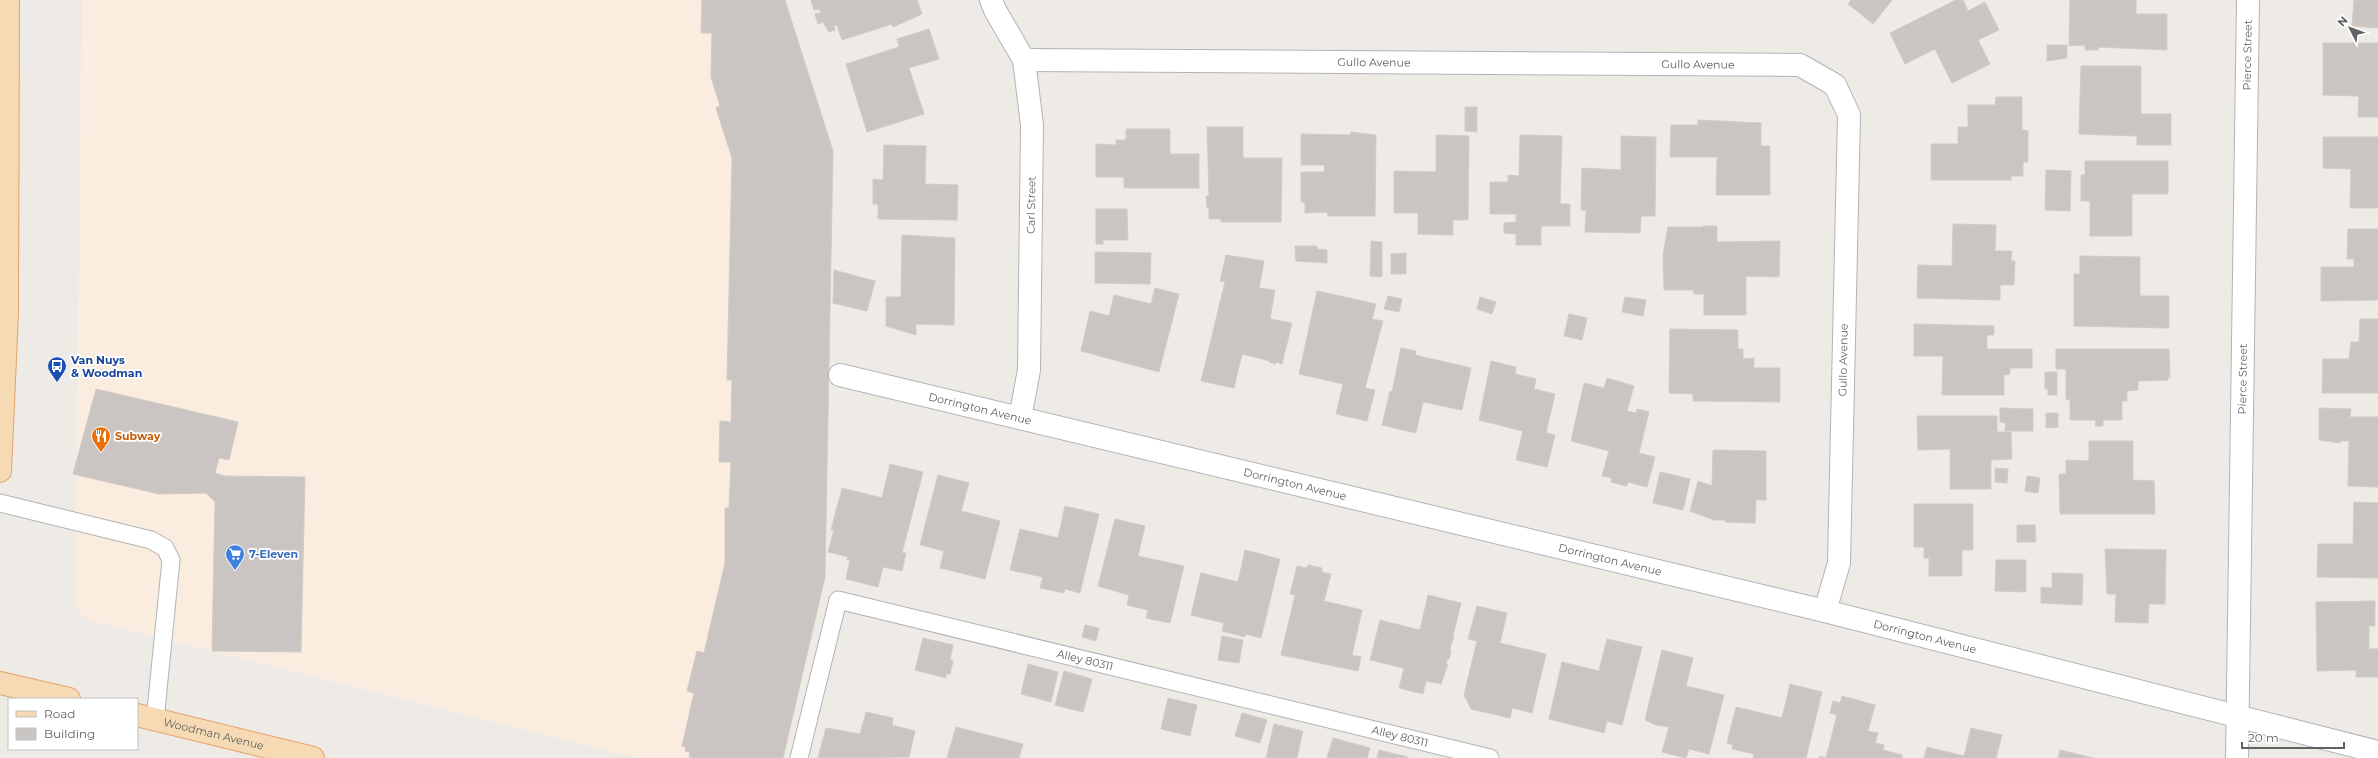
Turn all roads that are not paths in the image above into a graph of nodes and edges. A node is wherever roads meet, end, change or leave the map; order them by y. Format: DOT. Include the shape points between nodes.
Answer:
graph roads {
  1 [pos="8,0"];
  2 [pos="991,0"];
  3 [pos="2248,0"];
  4 [pos="1024,60"];
  5 [pos="840,375"];
  6 [pos="1020,418"];
  7 [pos="0,471"];
  8 [pos="0,503"];
  9 [pos="1825,611"];
  10 [pos="0,683"];
  11 [pos="65,698"];
  12 [pos="146,717"];
  13 [pos="2238,717"];
  14 [pos="2378,752"];
  15 [pos="313,758"];
  16 [pos="799,758"];
  17 [pos="1490,758"];
  18 [pos="2237,758"];
  1 -- 7 [label="main road" via="7,313"];
  2 -- 4 [label="street, Carl Street" via="994,10"];
  3 -- 13 [label="street, Pierce Street"];
  4 -- 6 [label="street, Carl Street" via="1032,125 1029,370"];
  4 -- 9 [label="street, Gullo Avenue" via="1800,65 1835,85 1849,115 1839,563"];
  5 -- 6 [label="street, Dorrington Avenue"];
  6 -- 9 [label="street, Dorrington Avenue"];
  8 -- 12 [label="lane" via="151,540 165,548 171,560"];
  9 -- 13 [label="street, Dorrington Avenue"];
  10 -- 11 [label="main road"];
  12 -- 15 [label="main road, Woodman Avenue"];
  13 -- 14 [label="street, Dorrington Avenue"];
  13 -- 18 [label="street, Pierce Street"];
  16 -- 17 [label="lane, Alley 80311" via="838,600"];
}
